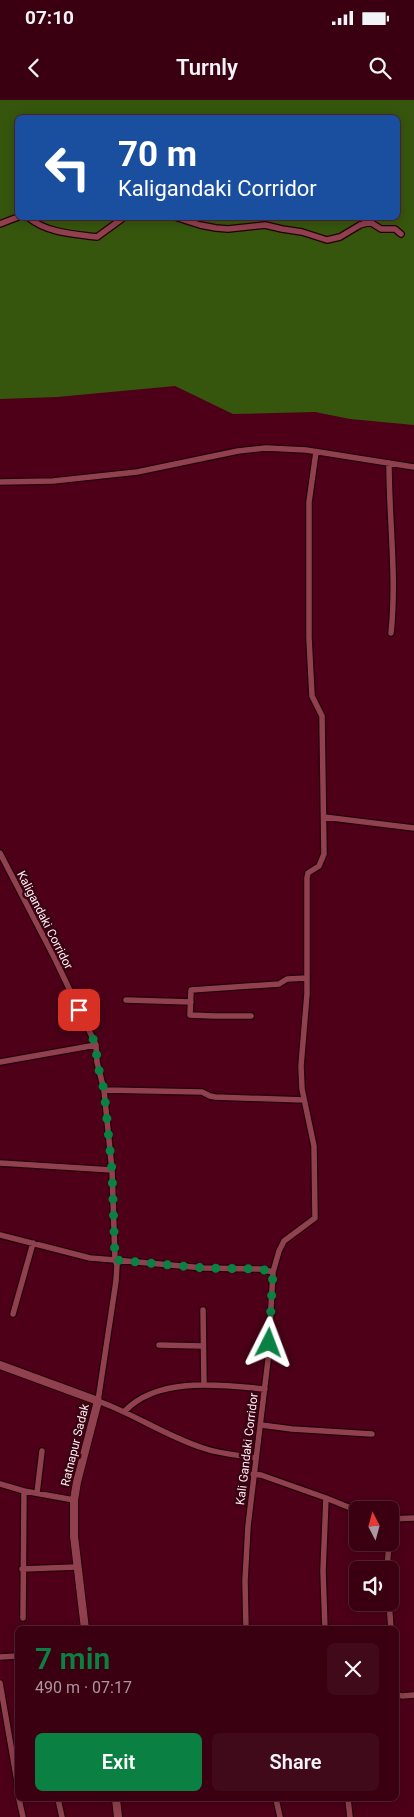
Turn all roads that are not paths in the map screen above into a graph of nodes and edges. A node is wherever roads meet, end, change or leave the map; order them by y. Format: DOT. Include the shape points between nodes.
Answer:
graph roads {
  1 [pos="15,218"];
  2 [pos="32,220"];
  3 [pos="120,220"];
  4 [pos="184,220"];
  5 [pos="0,224"];
  6 [pos="401,234"];
  7 [pos="316,452"];
  8 [pos="389,463"];
  9 [pos="414,467"];
  10 [pos="0,482"];
  11 [pos="391,634"];
  12 [pos="324,817"];
  13 [pos="414,828"];
  14 [pos="0,853"];
  15 [pos="307,978"];
  16 [pos="126,1000"];
  17 [pos="191,1002"];
  18 [pos="251,1016"];
  19 [pos="96,1045"];
  20 [pos="0,1062"];
  21 [pos="104,1090"];
  22 [pos="304,1100"];
  23 [pos="0,1163"];
  24 [pos="112,1170"];
  25 [pos="0,1236"];
  26 [pos="33,1244"];
  27 [pos="115,1260"];
  28 [pos="273,1272"];
  29 [pos="203,1310"];
  30 [pos="13,1314"];
  31 [pos="159,1345"];
  32 [pos="203,1346"];
  33 [pos="0,1365"];
  34 [pos="204,1385"];
  35 [pos="265,1389"];
  36 [pos="98,1401"];
  37 [pos="124,1410"];
  38 [pos="261,1425"];
  39 [pos="372,1434"];
  40 [pos="42,1451"];
  41 [pos="256,1458"];
  42 [pos="253,1474"];
  43 [pos="0,1484"];
  44 [pos="24,1491"];
  45 [pos="37,1493"];
  46 [pos="326,1498"];
  47 [pos="74,1500"];
  48 [pos="349,1507"];
  49 [pos="414,1518"];
  50 [pos="399,1519"];
  51 [pos="77,1567"];
  52 [pos="22,1569"];
  53 [pos="390,1611"];
  54 [pos="23,1618"];
  55 [pos="85,1626"];
  56 [pos="246,1626"];
  57 [pos="325,1626"];
  58 [pos="391,1626"];
  59 [pos="15,1656"];
  60 [pos="0,1657"];
  61 [pos="0,1683"];
  62 [pos="399,1695"];
  63 [pos="414,1695"];
  64 [pos="2,1712"];
  65 [pos="15,1774"];
  66 [pos="19,1801"];
  67 [pos="58,1801"];
  68 [pos="116,1801"];
  69 [pos="276,1801"];
  70 [pos="348,1801"];
  71 [pos="23,1817"];
  72 [pos="62,1817"];
  73 [pos="118,1817"];
  74 [pos="280,1817"];
  75 [pos="350,1817"];
  1 -- 5 [label="street"];
  2 -- 3 [label="street" via="38,225 72,234 97,237"];
  4 -- 6 [label="street" via="200,226 222,228 265,225 327,240 370,222 381,229 395,229"];
  7 -- 8 [label="street"];
  7 -- 10 [label="street" via="254,448 137,472 52,481"];
  7 -- 12 [label="street" via="309,502 310,638 312,696 322,716"];
  8 -- 9 [label="street"];
  8 -- 11 [label="street" via="393,570"];
  12 -- 13 [label="street"];
  12 -- 15 [label="street" via="324,854 319,866 307,878"];
  14 -- 19 [label="street, Kaligandaki Corridor"];
  15 -- 17 [label="street" via="287,978 279,984 191,990"];
  15 -- 22 [label="street" via="301,1066"];
  16 -- 17 [label="street"];
  17 -- 18 [label="street" via="190,1015"];
  19 -- 20 [label="street"];
  19 -- 21 [label="street, Kaligandaki Corridor"];
  21 -- 22 [label="street" via="202,1092 215,1097"];
  21 -- 24 [label="street, Kaligandaki Corridor"];
  22 -- 28 [label="street, Kali Gandaki Corridor" via="314,1146 315,1218 284,1241"];
  23 -- 24 [label="street"];
  24 -- 27 [label="street, Kaligandaki Corridor"];
  25 -- 26 [label="street"];
  26 -- 27 [label="street" via="90,1258"];
  26 -- 30 [label="street"];
  27 -- 28 [label="street"];
  27 -- 36 [label="street, Kaligandaki Corridor" via="116,1281"];
  28 -- 35 [label="street, Kali Gandaki Corridor"];
  29 -- 32 [label="street"];
  31 -- 32 [label="street"];
  32 -- 34 [label="street"];
  33 -- 36 [label="main road, Ratnapur Sadak"];
  34 -- 35 [label="street"];
  34 -- 37 [label="street" via="182,1385 163,1390 143,1397"];
  35 -- 38 [label="street, Kali Gandaki Corridor"];
  36 -- 37 [label="street"];
  36 -- 47 [label="main road, Ratnapur Sadak"];
  37 -- 41 [label="street" via="204,1449"];
  38 -- 39 [label="street"];
  38 -- 41 [label="street, Kali Gandaki Corridor"];
  40 -- 45 [label="street"];
  41 -- 42 [label="street, Kali Gandaki Corridor"];
  42 -- 46 [label="street"];
  42 -- 56 [label="street, Kali Gandaki Corridor" via="244,1581"];
  43 -- 44 [label="street"];
  44 -- 45 [label="street"];
  44 -- 52 [label="street"];
  45 -- 47 [label="street"];
  46 -- 48 [label="street"];
  46 -- 57 [label="street"];
  47 -- 51 [label="main road, Ratnapur Sadak"];
  49 -- 50 [label="street"];
  51 -- 52 [label="street"];
  51 -- 55 [label="main road, Ratnapur Sadak"];
  52 -- 54 [label="street"];
  53 -- 58 [label="street"];
  59 -- 60 [label="street"];
  61 -- 64 [label="street"];
  62 -- 63 [label="street"];
  64 -- 65 [label="street"];
  66 -- 71 [label="street"];
  67 -- 72 [label="street"];
  68 -- 73 [label="main road"];
  69 -- 74 [label="street"];
  70 -- 75 [label="street"];
}
